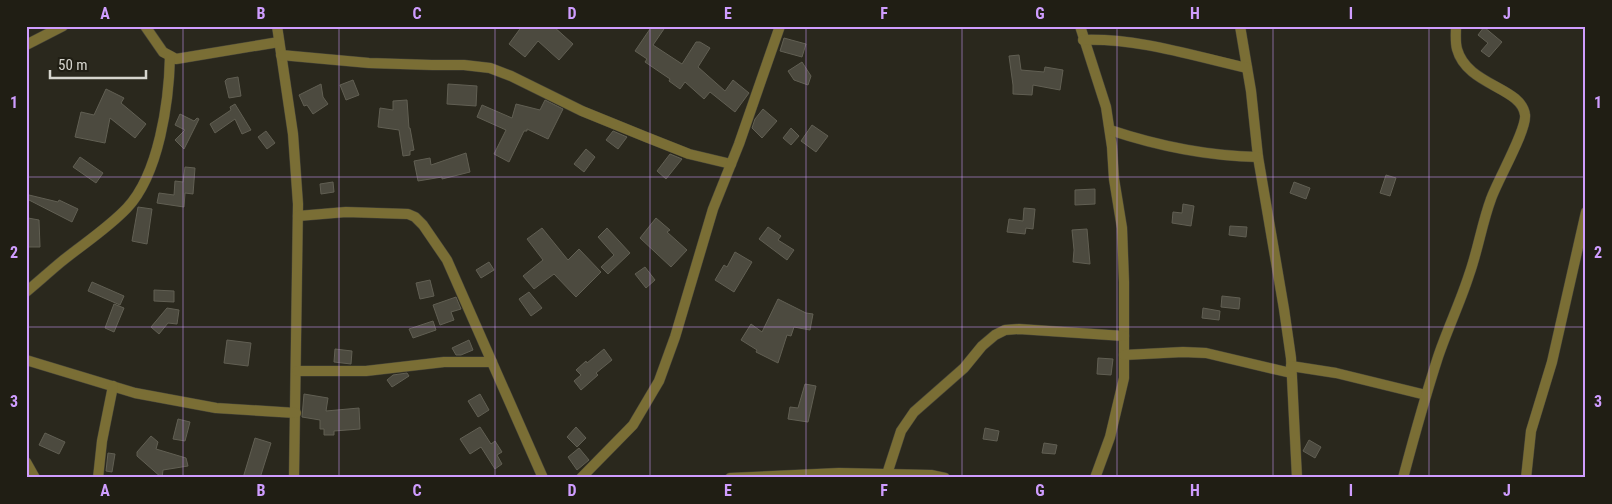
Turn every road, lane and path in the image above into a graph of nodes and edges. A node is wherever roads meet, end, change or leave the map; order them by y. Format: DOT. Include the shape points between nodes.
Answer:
graph roads {
  1 [pos="63,26"];
  2 [pos="145,26"];
  3 [pos="277,26"];
  4 [pos="780,26"];
  5 [pos="1080,26"];
  6 [pos="1240,26"];
  7 [pos="1456,26"];
  8 [pos="1083,40"];
  9 [pos="279,42"];
  10 [pos="26,45"];
  11 [pos="281,55"];
  12 [pos="170,56"];
  13 [pos="1247,68"];
  14 [pos="1110,130"];
  15 [pos="1258,157"];
  16 [pos="731,164"];
  17 [pos="1586,212"];
  18 [pos="298,216"];
  19 [pos="26,292"];
  20 [pos="1124,336"];
  21 [pos="1124,355"];
  22 [pos="26,360"];
  23 [pos="492,362"];
  24 [pos="1291,369"];
  25 [pos="297,371"];
  26 [pos="113,386"];
  27 [pos="1426,394"];
  28 [pos="296,413"];
  29 [pos="26,462"];
  30 [pos="887,474"];
  31 [pos="35,478"];
  32 [pos="98,478"];
  33 [pos="294,478"];
  34 [pos="543,478"];
  35 [pos="581,478"];
  36 [pos="730,478"];
  37 [pos="945,478"];
  38 [pos="1096,478"];
  39 [pos="1297,478"];
  40 [pos="1403,478"];
  41 [pos="1526,478"];
  1 -- 10 [label="street"];
  2 -- 12 [label="street" via="163,52"];
  3 -- 9 [label="street"];
  4 -- 16 [label="street"];
  5 -- 8 [label="street"];
  6 -- 13 [label="street"];
  7 -- 27 [label="street" via="1457,48 1464,65 1480,79 1521,103 1526,116 1491,198 1458,309"];
  8 -- 13 [label="street" via="1130,42"];
  8 -- 14 [label="street" via="1097,74"];
  9 -- 11 [label="street"];
  9 -- 12 [label="street" via="176,59"];
  11 -- 16 [label="street" via="369,63 490,68 655,141 689,154"];
  11 -- 18 [label="street" via="292,134"];
  12 -- 19 [label="street" via="164,120 144,183 128,208"];
  13 -- 15 [label="street"];
  14 -- 15 [label="street" via="1199,152"];
  14 -- 20 [label="street" via="1122,228"];
  15 -- 24 [label="street"];
  16 -- 35 [label="street" via="659,381 633,424"];
  17 -- 41 [label="street" via="1552,362 1532,431"];
  18 -- 23 [label="street" via="346,212 415,217 447,260"];
  18 -- 25 [label="street"];
  20 -- 21 [label="street"];
  20 -- 30 [label="street" via="1019,329 995,335 964,368 914,412 901,431"];
  21 -- 24 [label="street" via="1206,353"];
  21 -- 38 [label="street" via="1124,378"];
  22 -- 26 [label="street"];
  23 -- 25 [label="street" via="444,362 366,371"];
  23 -- 34 [label="street"];
  24 -- 27 [label="street" via="1336,373"];
  24 -- 39 [label="street"];
  25 -- 28 [label="street"];
  26 -- 28 [label="street" via="216,408"];
  26 -- 32 [label="street"];
  27 -- 40 [label="street"];
  28 -- 33 [label="street"];
  29 -- 31 [label="street"];
  30 -- 36 [label="street"];
  30 -- 37 [label="street" via="931,474"];
}
